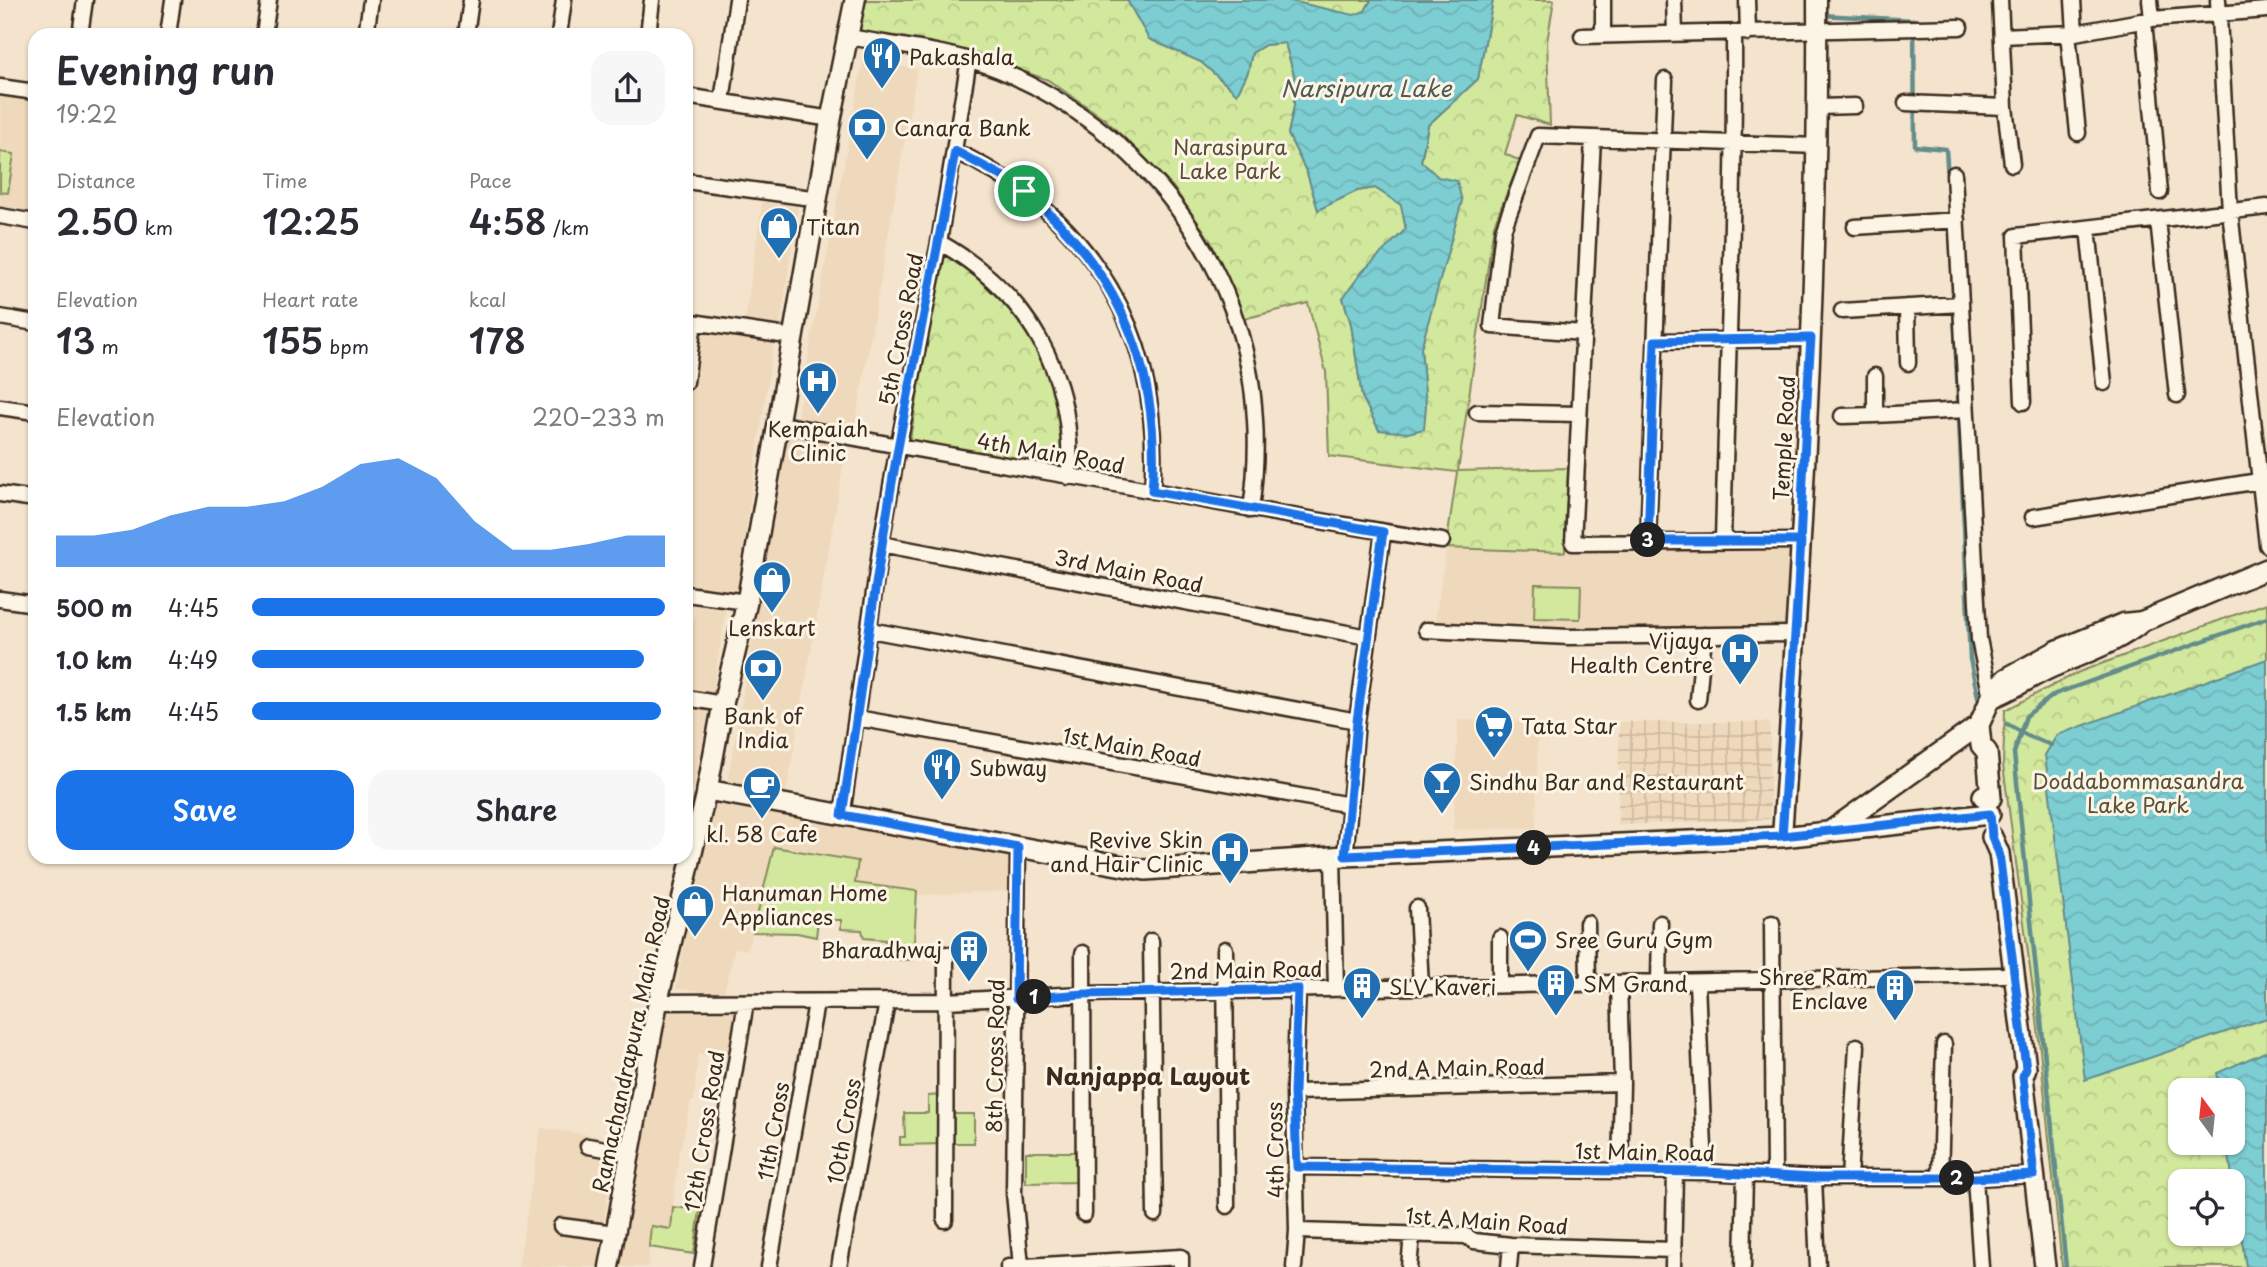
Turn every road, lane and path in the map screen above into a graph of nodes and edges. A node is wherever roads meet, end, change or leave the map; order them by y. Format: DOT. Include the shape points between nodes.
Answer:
graph roads {
  1 [pos="85,0"];
  2 [pos="173,0"];
  3 [pos="269,0"];
  4 [pos="371,0"];
  5 [pos="471,0"];
  6 [pos="564,0"];
  7 [pos="652,0"];
  8 [pos="737,0"];
  9 [pos="855,0"];
  10 [pos="1603,0"];
  11 [pos="1674,0"];
  12 [pos="1747,0"];
  13 [pos="2000,0"];
  14 [pos="2073,0"];
  15 [pos="2150,0"];
  16 [pos="2218,7"];
  17 [pos="2267,10"];
  18 [pos="1817,15"];
  19 [pos="2148,20"];
  20 [pos="1960,27"];
  21 [pos="81,28"];
  22 [pos="169,28"];
  23 [pos="265,28"];
  24 [pos="367,28"];
  25 [pos="467,28"];
  26 [pos="560,28"];
  27 [pos="649,28"];
  28 [pos="1741,33"];
  29 [pos="2071,33"];
  30 [pos="1675,34"];
  31 [pos="1603,35"];
  32 [pos="1582,36"];
  33 [pos="2002,36"];
  34 [pos="849,37"];
  35 [pos="969,59"];
  36 [pos="1665,80"];
  37 [pos="0,87"];
  38 [pos="28,91"];
  39 [pos="693,97"];
  40 [pos="722,101"];
  41 [pos="1913,103"];
  42 [pos="1855,106"];
  43 [pos="1818,107"];
  44 [pos="2005,107"];
  45 [pos="831,119"];
  46 [pos="2078,133"];
  47 [pos="1593,138"];
  48 [pos="1661,140"];
  49 [pos="1735,143"];
  50 [pos="1817,146"];
  51 [pos="955,151"];
  52 [pos="2012,164"];
  53 [pos="1954,174"];
  54 [pos="693,182"];
  55 [pos="2160,192"];
  56 [pos="819,199"];
  57 [pos="2267,207"];
  58 [pos="2230,211"];
  59 [pos="0,216"];
  60 [pos="2158,220"];
  61 [pos="28,221"];
  62 [pos="1952,221"];
  63 [pos="1855,227"];
  64 [pos="2088,228"];
  65 [pos="939,242"];
  66 [pos="1956,304"];
  67 [pos="1907,307"];
  68 [pos="1842,311"];
  69 [pos="0,317"];
  70 [pos="693,321"];
  71 [pos="28,322"];
  72 [pos="1583,333"];
  73 [pos="794,337"];
  74 [pos="1811,338"];
  75 [pos="1727,339"];
  76 [pos="1655,341"];
  77 [pos="1908,363"];
  78 [pos="1875,376"];
  79 [pos="2104,383"];
  80 [pos="2177,395"];
  81 [pos="2023,401"];
  82 [pos="0,407"];
  83 [pos="1960,410"];
  84 [pos="28,411"];
  85 [pos="1477,412"];
  86 [pos="1579,414"];
  87 [pos="1842,415"];
  88 [pos="1875,415"];
  89 [pos="777,423"];
  90 [pos="898,447"];
  91 [pos="1069,477"];
  92 [pos="2259,481"];
  93 [pos="1152,491"];
  94 [pos="0,494"];
  95 [pos="28,498"];
  96 [pos="1251,510"];
  97 [pos="2033,517"];
  98 [pos="1383,532"];
  99 [pos="1442,541"];
  100 [pos="1648,541"];
  101 [pos="1723,541"];
  102 [pos="1801,541"];
  103 [pos="881,544"];
  104 [pos="2267,545"];
  105 [pos="2267,569"];
  106 [pos="693,595"];
  107 [pos="0,599"];
  108 [pos="747,602"];
  109 [pos="28,603"];
  110 [pos="1426,629"];
  111 [pos="870,630"];
  112 [pos="1796,634"];
  113 [pos="1704,635"];
  114 [pos="1368,637"];
  115 [pos="1991,698"];
  116 [pos="693,699"];
  117 [pos="1698,700"];
  118 [pos="723,704"];
  119 [pos="857,718"];
  120 [pos="1357,721"];
  121 [pos="1980,735"];
  122 [pos="707,790"];
  123 [pos="1987,805"];
  124 [pos="1350,806"];
  125 [pos="842,815"];
  126 [pos="1828,832"];
  127 [pos="1782,836"];
  128 [pos="1992,837"];
  129 [pos="1018,847"];
  130 [pos="693,851"];
  131 [pos="1339,856"];
  132 [pos="690,864"];
  133 [pos="1417,908"];
  134 [pos="1587,923"];
  135 [pos="1660,923"];
  136 [pos="1772,923"];
  137 [pos="1500,938"];
  138 [pos="1152,941"];
  139 [pos="1225,949"];
  140 [pos="1083,953"];
  141 [pos="946,954"];
  142 [pos="2004,975"];
  143 [pos="1772,980"];
  144 [pos="1660,982"];
  145 [pos="1697,982"];
  146 [pos="1619,983"];
  147 [pos="1588,984"];
  148 [pos="1500,985"];
  149 [pos="1420,987"];
  150 [pos="1298,989"];
  151 [pos="1336,989"];
  152 [pos="1226,991"];
  153 [pos="1152,992"];
  154 [pos="1084,994"];
  155 [pos="1016,999"];
  156 [pos="658,1002"];
  157 [pos="746,1002"];
  158 [pos="887,1002"];
  159 [pos="946,1002"];
  160 [pos="816,1003"];
  161 [pos="1944,1044"];
  162 [pos="1857,1046"];
  163 [pos="2023,1076"];
  164 [pos="1622,1083"];
  165 [pos="1294,1092"];
  166 [pos="588,1146"];
  167 [pos="629,1153"];
  168 [pos="1297,1167"];
  169 [pos="1620,1171"];
  170 [pos="1675,1172"];
  171 [pos="1705,1172"];
  172 [pos="1745,1174"];
  173 [pos="1774,1175"];
  174 [pos="2034,1175"];
  175 [pos="1814,1178"];
  176 [pos="1849,1178"];
  177 [pos="1940,1178"];
  178 [pos="1975,1178"];
  179 [pos="1227,1206"];
  180 [pos="1084,1214"];
  181 [pos="1155,1214"];
  182 [pos="945,1220"];
  183 [pos="561,1226"];
  184 [pos="1297,1231"];
  185 [pos="615,1233"];
  186 [pos="1412,1235"];
  187 [pos="1511,1245"];
  188 [pos="1674,1250"];
  189 [pos="1181,1262"];
  190 [pos="1014,1266"];
  191 [pos="609,1267"];
  192 [pos="702,1267"];
  193 [pos="769,1267"];
  194 [pos="839,1267"];
  195 [pos="1294,1267"];
  196 [pos="1409,1267"];
  197 [pos="1509,1267"];
  198 [pos="1673,1267"];
  199 [pos="1743,1267"];
  200 [pos="1818,1267"];
  201 [pos="1981,1267"];
  202 [pos="2045,1267"];
  1 -- 21 [label="street"];
  2 -- 22 [label="street"];
  3 -- 23 [label="street"];
  4 -- 24 [label="street"];
  5 -- 25 [label="street"];
  6 -- 26 [label="street"];
  7 -- 27 [label="street"];
  8 -- 40 [label="street"];
  9 -- 34 [label="main road"];
  10 -- 31 [label="street"];
  11 -- 30 [label="street"];
  12 -- 28 [label="street"];
  13 -- 33 [label="street"];
  14 -- 29 [label="street"];
  15 -- 19 [label="street"];
  16 -- 17 [label="street"];
  16 -- 19 [label="street"];
  16 -- 58 [label="street"];
  18 -- 20 [label="street" via="1914,28"];
  18 -- 28 [label="street"];
  18 -- 43 [label="street, Temple Road"];
  19 -- 29 [label="street"];
  19 -- 55 [label="street"];
  28 -- 30 [label="street"];
  28 -- 49 [label="street"];
  29 -- 33 [label="street"];
  29 -- 46 [label="street"];
  30 -- 31 [label="street"];
  31 -- 32 [label="street"];
  33 -- 44 [label="street"];
  34 -- 35 [label="street"];
  34 -- 45 [label="main road"];
  35 -- 51 [label="street, 5th Cross Road"];
  35 -- 96 [label="street" via="1051,95 1101,128 1165,191 1200,242 1228,297 1250,377 1256,449"];
  36 -- 48 [label="street"];
  37 -- 38 [label="street"];
  39 -- 40 [label="street"];
  40 -- 45 [label="street"];
  41 -- 44 [label="street"];
  42 -- 43 [label="street"];
  43 -- 50 [label="street, Temple Road"];
  44 -- 52 [label="street"];
  45 -- 56 [label="main road"];
  47 -- 48 [label="street"];
  47 -- 72 [label="street"];
  47 -- 72 [label="street" via="1538,136 1503,230 1492,326"];
  48 -- 49 [label="street"];
  48 -- 76 [label="street"];
  49 -- 50 [label="street"];
  49 -- 75 [label="street"];
  50 -- 74 [label="street, Temple Road"];
  51 -- 65 [label="street, 5th Cross Road"];
  51 -- 93 [label="street" via="1002,176 1044,208 1081,246 1111,290 1133,337 1148,387 1154,439"];
  53 -- 62 [label="street"];
  54 -- 56 [label="street"];
  56 -- 73 [label="main road"];
  57 -- 58 [label="street"];
  58 -- 60 [label="street"];
  58 -- 92 [label="street"];
  59 -- 61 [label="street"];
  60 -- 64 [label="street"];
  60 -- 80 [label="street"];
  62 -- 63 [label="street"];
  62 -- 66 [label="street"];
  64 -- 79 [label="street"];
  64 -- 81 [label="street" via="2016,236"];
  65 -- 90 [label="street, 5th Cross Road"];
  65 -- 91 [label="street" via="992,278 1021,310 1044,346 1066,410"];
  66 -- 67 [label="street"];
  66 -- 83 [label="street"];
  67 -- 68 [label="street"];
  67 -- 77 [label="street"];
  69 -- 71 [label="street"];
  70 -- 73 [label="street"];
  72 -- 86 [label="street"];
  73 -- 89 [label="main road"];
  74 -- 75 [label="street"];
  74 -- 102 [label="street, Temple Road"];
  75 -- 76 [label="street"];
  75 -- 101 [label="street"];
  76 -- 100 [label="street"];
  78 -- 88 [label="street"];
  82 -- 84 [label="street"];
  83 -- 88 [label="street"];
  83 -- 115 [label="street" via="1979,639"];
  85 -- 86 [label="street"];
  86 -- 100 [label="street" via="1573,543"];
  87 -- 88 [label="street"];
  89 -- 90 [label="street, 4th Main Road"];
  89 -- 108 [label="main road"];
  90 -- 91 [label="street, 4th Main Road"];
  90 -- 103 [label="street, 5th Cross Road"];
  91 -- 93 [label="street, 4th Main Road"];
  92 -- 97 [label="street"];
  92 -- 104 [label="street"];
  93 -- 96 [label="street, 4th Main Road"];
  94 -- 95 [label="street"];
  96 -- 98 [label="street, 4th Main Road"];
  98 -- 99 [label="street, 4th Main Road"];
  98 -- 114 [label="street"];
  100 -- 101 [label="street"];
  101 -- 102 [label="street"];
  102 -- 112 [label="street, Temple Road"];
  103 -- 111 [label="street, 5th Cross Road"];
  103 -- 114 [label="street, 3rd Main Road"];
  105 -- 115 [label="main road" via="2143,621 2126,635"];
  106 -- 108 [label="street"];
  107 -- 109 [label="street"];
  108 -- 118 [label="main road"];
  110 -- 113 [label="street" via="1569,637"];
  111 -- 119 [label="street, 5th Cross Road"];
  111 -- 120 [label="street"];
  112 -- 113 [label="street"];
  112 -- 127 [label="street, Temple Road"];
  113 -- 117 [label="street"];
  114 -- 120 [label="street"];
  115 -- 121 [label="main road"];
  116 -- 118 [label="street"];
  118 -- 122 [label="main road"];
  119 -- 124 [label="street, 1st Main Road"];
  119 -- 125 [label="street, 5th Cross Road"];
  120 -- 124 [label="street"];
  121 -- 123 [label="main road" via="1987,752 1991,798"];
  121 -- 126 [label="main road"];
  122 -- 125 [label="main road"];
  122 -- 130 [label="street, Ramachandrapura Main Road"];
  123 -- 126 [label="main road"];
  123 -- 128 [label="main road"];
  124 -- 131 [label="street"];
  125 -- 129 [label="main road"];
  126 -- 127 [label="main road"];
  127 -- 131 [label="main road"];
  128 -- 142 [label="main road" via="1987,854"];
  128 -- 163 [label="main road" via="1999,853 2026,1068"];
  129 -- 131 [label="main road" via="1145,870"];
  129 -- 155 [label="street, 8th Cross Road"];
  131 -- 151 [label="street"];
  132 -- 156 [label="street, Ramachandrapura Main Road"];
  133 -- 149 [label="street"];
  134 -- 147 [label="street"];
  135 -- 144 [label="street"];
  136 -- 143 [label="street"];
  137 -- 148 [label="street"];
  138 -- 153 [label="street"];
  139 -- 152 [label="street"];
  140 -- 154 [label="street"];
  141 -- 159 [label="street"];
  142 -- 143 [label="street, 2nd Main Road"];
  142 -- 163 [label="main road" via="2016,1067"];
  143 -- 145 [label="street, 2nd Main Road"];
  143 -- 173 [label="street"];
  144 -- 145 [label="street, 2nd Main Road"];
  144 -- 146 [label="street, 2nd Main Road"];
  145 -- 171 [label="street"];
  146 -- 147 [label="street, 2nd Main Road"];
  146 -- 164 [label="street"];
  147 -- 148 [label="street, 2nd Main Road"];
  148 -- 149 [label="street, 2nd Main Road"];
  149 -- 151 [label="street, 2nd Main Road"];
  150 -- 151 [label="street, 2nd Main Road"];
  150 -- 152 [label="street, 2nd Main Road"];
  150 -- 165 [label="street, 4th Cross"];
  152 -- 153 [label="street, 2nd Main Road"];
  152 -- 179 [label="street"];
  153 -- 154 [label="street, 2nd Main Road"];
  153 -- 181 [label="street"];
  154 -- 155 [label="street, 2nd Main Road"];
  154 -- 180 [label="street"];
  155 -- 159 [label="street, 2nd Main Road"];
  155 -- 190 [label="street, 8th Cross Road"];
  156 -- 157 [label="street, 2nd Main Road"];
  156 -- 167 [label="street, Ramachandrapura Main Road"];
  157 -- 160 [label="street, 2nd Main Road"];
  157 -- 192 [label="street, 12th Cross Road"];
  158 -- 159 [label="street, 2nd Main Road"];
  158 -- 160 [label="street, 2nd Main Road"];
  158 -- 194 [label="street, 10th Cross"];
  159 -- 182 [label="street"];
  160 -- 193 [label="street, 11th Cross"];
  161 -- 177 [label="street"];
  162 -- 176 [label="street"];
  163 -- 174 [label="main road"];
  164 -- 165 [label="street, 2nd A Main Road"];
  164 -- 169 [label="street"];
  165 -- 168 [label="street, 4th Cross"];
  166 -- 167 [label="street"];
  167 -- 185 [label="street, Ramachandrapura Main Road"];
  168 -- 169 [label="street, 1st Main Road"];
  168 -- 184 [label="street, 4th Cross"];
  169 -- 170 [label="street, 1st Main Road"];
  170 -- 171 [label="street, 1st Main Road"];
  170 -- 188 [label="street"];
  171 -- 172 [label="street, 1st Main Road"];
  172 -- 173 [label="street, 1st Main Road"];
  172 -- 199 [label="street"];
  173 -- 175 [label="street, 1st Main Road"];
  174 -- 178 [label="street, 1st Main Road"];
  174 -- 202 [label="main road"];
  175 -- 176 [label="street, 1st Main Road"];
  175 -- 200 [label="street"];
  176 -- 177 [label="street, 1st Main Road"];
  177 -- 178 [label="street, 1st Main Road"];
  178 -- 201 [label="street"];
  183 -- 185 [label="street"];
  184 -- 186 [label="street, 1st A Main Road"];
  184 -- 195 [label="street, 4th Cross"];
  185 -- 191 [label="street, Ramachandrapura Main Road"];
  186 -- 187 [label="street, 1st A Main Road" via="1465,1236"];
  186 -- 196 [label="street"];
  187 -- 188 [label="street, 1st A Main Road"];
  187 -- 197 [label="street"];
  188 -- 198 [label="street"];
  189 -- 190 [label="street"];
}
